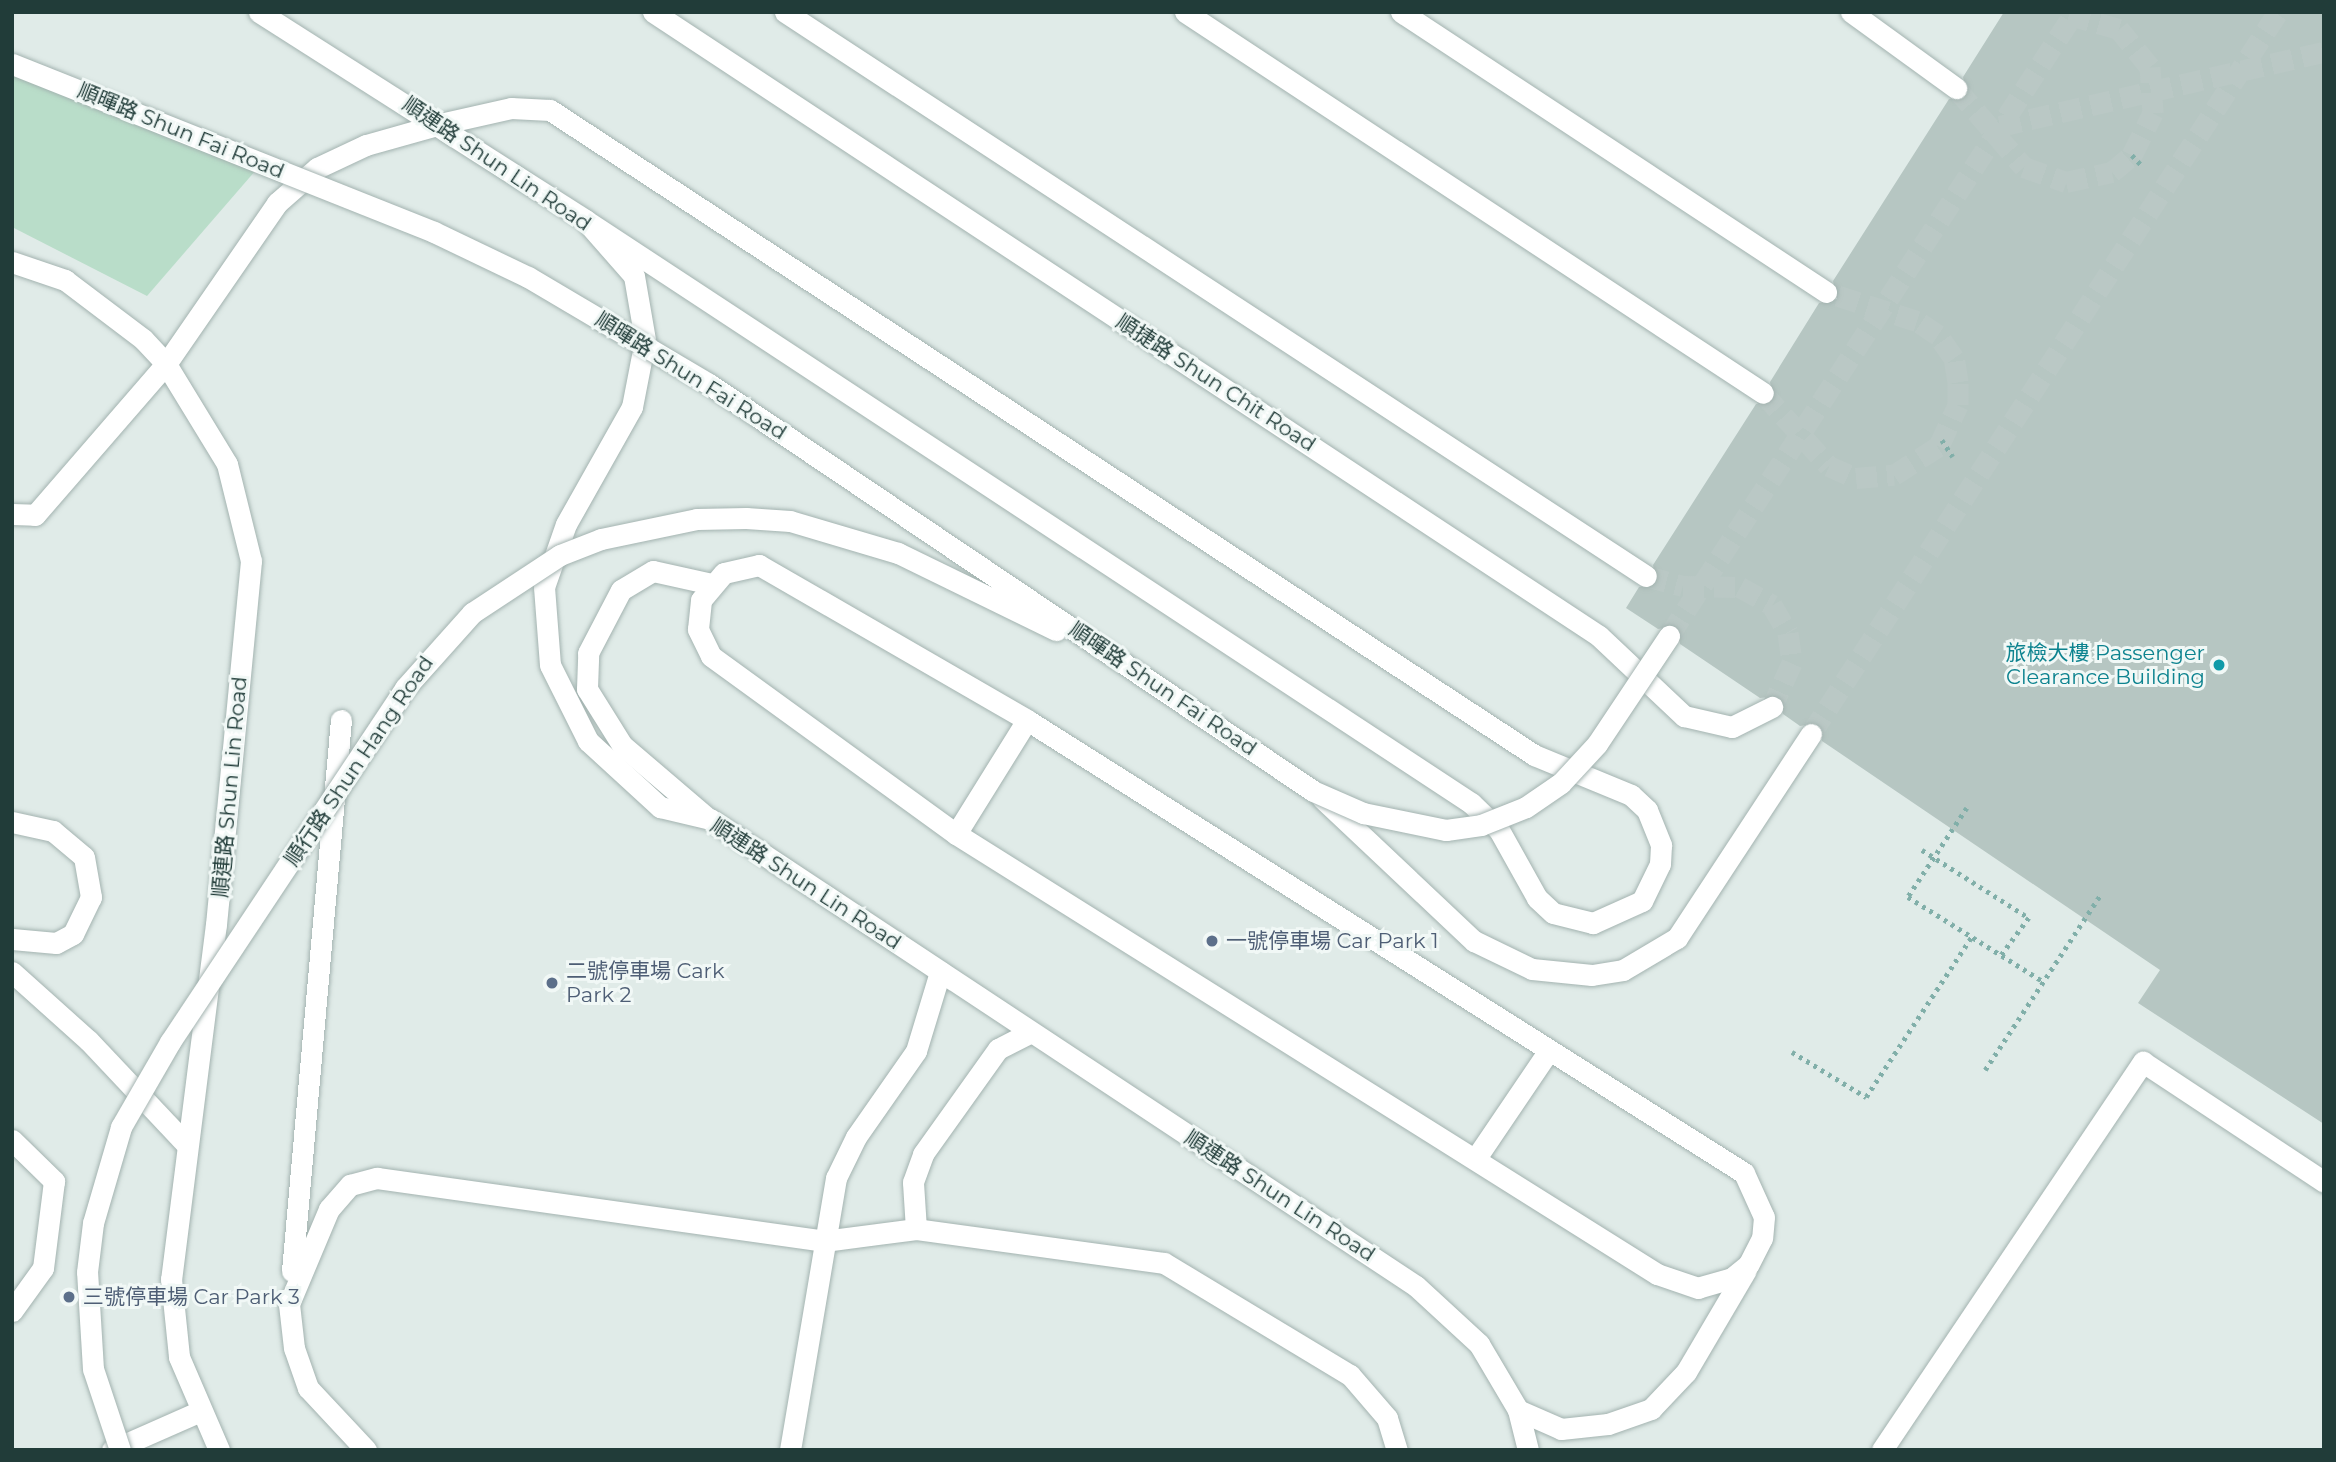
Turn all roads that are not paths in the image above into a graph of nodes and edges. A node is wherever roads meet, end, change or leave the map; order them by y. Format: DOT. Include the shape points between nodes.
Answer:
graph roads {
  1 [pos="259,12"];
  2 [pos="653,12"];
  3 [pos="785,12"];
  4 [pos="1185,12"];
  5 [pos="1401,12"];
  6 [pos="1851,12"];
  7 [pos="12,64"];
  8 [pos="1956,88"];
  9 [pos="440,124"];
  10 [pos="585,220"];
  11 [pos="12,262"];
  12 [pos="1826,292"];
  13 [pos="166,364"];
  14 [pos="1763,393"];
  15 [pos="12,514"];
  16 [pos="1646,576"];
  17 [pos="711,584"];
  18 [pos="1669,636"];
  19 [pos="1127,664"];
  20 [pos="1772,707"];
  21 [pos="341,720"];
  22 [pos="1027,720"];
  23 [pos="1811,734"];
  24 [pos="1313,791"];
  25 [pos="709,819"];
  26 [pos="12,822"];
  27 [pos="956,834"];
  28 [pos="12,939"];
  29 [pos="12,972"];
  30 [pos="940,972"];
  31 [pos="1031,1032"];
  32 [pos="1549,1050"];
  33 [pos="12,1140"];
  34 [pos="185,1143"];
  35 [pos="1476,1158"];
  36 [pos="2324,1182"];
  37 [pos="916,1229"];
  38 [pos="824,1241"];
  39 [pos="1748,1265"];
  40 [pos="289,1304"];
  41 [pos="12,1311"];
  42 [pos="1518,1410"];
  43 [pos="198,1412"];
  44 [pos="111,1450"];
  45 [pos="120,1450"];
  46 [pos="219,1450"];
  47 [pos="366,1450"];
  48 [pos="790,1450"];
  49 [pos="1397,1450"];
  50 [pos="1528,1450"];
  51 [pos="1882,1450"];
  1 -- 9 [label="street, 順連路 Shun Lin Road"];
  2 -- 20 [label="street, 順捷路 Shun Chit Road" via="1599,636 1684,716 1732,727"];
  3 -- 16 [label="street"];
  4 -- 14 [label="street"];
  5 -- 12 [label="street"];
  6 -- 8 [label="street"];
  7 -- 19 [label="street, 順暉路 Shun Fai Road, bridge" via="434,232 528,277 709,384"];
  9 -- 10 [label="street, 順連路 Shun Lin Road"];
  9 -- 10 [label="street" via="531,107 573,122 1534,755 1631,795 1647,810 1661,845 1660,864 1642,901 1629,912 1593,923 1553,913 1537,898 1499,830 1471,803"];
  9 -- 13 [label="street" via="339,155 298,183"];
  10 -- 25 [label="street, 順連路 Shun Lin Road" via="635,276 645,340 642,374 618,441 550,557 542,621 551,665 588,741 613,769 660,807"];
  11 -- 13 [label="street, 順連路 Shun Lin Road" via="65,280 143,339"];
  13 -- 15 [label="street" via="35,515"];
  13 -- 34 [label="street, 順連路 Shun Lin Road" via="227,464 251,561 216,924"];
  17 -- 22 [label="street" via="741,567 772,568"];
  17 -- 25 [label="street" via="653,571 621,590 588,653 587,689 622,745"];
  17 -- 27 [label="street" via="701,600 698,629 719,665"];
  18 -- 24 [label="street, 順暉路 Shun Fai Road, bridge" via="1597,744 1561,783 1526,807 1481,825 1446,830 1363,813"];
  19 -- 24 [label="street, 順暉路 Shun Fai Road, bridge"];
  19 -- 45 [label="street, 順行路 Shun Hang Road, bridge" via="898,554 790,521 697,519 601,539 560,555 472,613 405,688 170,1042 121,1128 93,1223 86,1272 93,1369"];
  21 -- 40 [label="street"];
  22 -- 27 [label="street"];
  22 -- 32 [label="street"];
  23 -- 24 [label="street, 順暉路 Shun Fai Road" via="1677,938 1623,970 1592,975 1532,969 1474,941"];
  25 -- 30 [label="street, 順連路 Shun Lin Road"];
  26 -- 28 [label="street" via="53,831 85,857 91,897 73,934 56,943"];
  27 -- 35 [label="street"];
  29 -- 34 [label="street" via="89,1041"];
  30 -- 31 [label="street, 順連路 Shun Lin Road"];
  30 -- 38 [label="street" via="916,1052 856,1137 836,1178"];
  31 -- 37 [label="street" via="998,1049 923,1154 913,1182"];
  31 -- 42 [label="street, 順連路 Shun Lin Road" via="1433,1300 1479,1344"];
  32 -- 35 [label="street"];
  32 -- 39 [label="street" via="1744,1173 1764,1217 1762,1238"];
  33 -- 41 [label="street" via="54,1181 43,1268"];
  34 -- 43 [label="street, 順連路 Shun Lin Road" via="171,1279 179,1357"];
  35 -- 39 [label="street" via="1677,1284 1716,1285"];
  36 -- 51 [label="street" via="2143,1062"];
  37 -- 38 [label="street"];
  37 -- 49 [label="street" via="1164,1263 1350,1375 1387,1418"];
  38 -- 40 [label="street" via="377,1178 350,1185 329,1209"];
  38 -- 48 [label="street"];
  39 -- 42 [label="street" via="1686,1372 1651,1409 1608,1424 1561,1429"];
  40 -- 47 [label="street" via="294,1348 308,1388"];
  42 -- 50 [label="street, 順連路 Shun Lin Road"];
  43 -- 44 [label="street"];
  43 -- 46 [label="street, 順連路 Shun Lin Road"];
}
